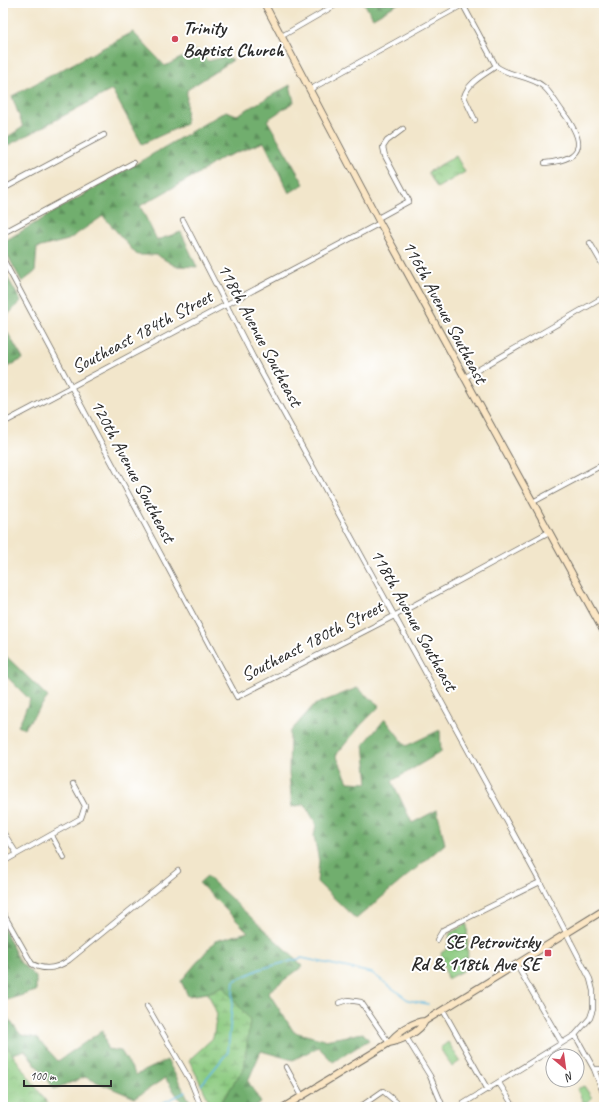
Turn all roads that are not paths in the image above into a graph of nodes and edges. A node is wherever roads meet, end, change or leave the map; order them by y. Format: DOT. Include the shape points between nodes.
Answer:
graph roads {
  1 [pos="6,3"];
  2 [pos="264,3"];
  3 [pos="339,3"];
  4 [pos="463,4"];
  5 [pos="3,5"];
  6 [pos="282,36"];
  7 [pos="496,66"];
  8 [pos="310,89"];
  9 [pos="475,120"];
  10 [pos="403,129"];
  11 [pos="104,135"];
  12 [pos="133,163"];
  13 [pos="545,163"];
  14 [pos="3,189"];
  15 [pos="183,220"];
  16 [pos="379,220"];
  17 [pos="3,233"];
  18 [pos="590,243"];
  19 [pos="3,259"];
  20 [pos="604,267"];
  21 [pos="604,296"];
  22 [pos="226,304"];
  23 [pos="464,378"];
  24 [pos="71,386"];
  25 [pos="3,423"];
  26 [pos="604,464"];
  27 [pos="533,502"];
  28 [pos="548,532"];
  29 [pos="394,616"];
  30 [pos="604,632"];
  31 [pos="237,697"];
  32 [pos="73,784"];
  33 [pos="3,832"];
  34 [pos="52,836"];
  35 [pos="17,854"];
  36 [pos="64,858"];
  37 [pos="3,862"];
  38 [pos="178,871"];
  39 [pos="540,882"];
  40 [pos="604,910"];
  41 [pos="3,913"];
  42 [pos="567,932"];
  43 [pos="436,940"];
  44 [pos="516,964"];
  45 [pos="339,1003"];
  46 [pos="147,1006"];
  47 [pos="443,1010"];
  48 [pos="425,1021"];
  49 [pos="575,1035"];
  50 [pos="406,1037"];
  51 [pos="389,1043"];
  52 [pos="562,1043"];
  53 [pos="286,1067"];
  54 [pos="594,1069"];
  55 [pos="604,1069"];
  56 [pos="499,1083"];
  57 [pos="488,1090"];
  58 [pos="604,1094"];
  59 [pos="302,1096"];
  60 [pos="466,1106"];
  61 [pos="201,1107"];
  62 [pos="284,1107"];
  63 [pos="360,1107"];
  64 [pos="402,1107"];
  65 [pos="443,1107"];
  66 [pos="458,1107"];
  67 [pos="514,1107"];
  1 -- 5 [label="street"];
  2 -- 6 [label="street, 116th Avenue Southeast"];
  3 -- 6 [label="street"];
  4 -- 7 [label="street"];
  4 -- 8 [label="street"];
  6 -- 8 [label="street, 116th Avenue Southeast"];
  7 -- 9 [label="street" via="470,84 466,90 464,97"];
  7 -- 13 [label="street" via="502,71 535,81 544,87 577,133 578,149 574,153 561,161"];
  8 -- 16 [label="street, 116th Avenue Southeast"];
  10 -- 16 [label="street, Southeast 184th Street" via="383,147 385,156 409,201"];
  11 -- 14 [label="street"];
  12 -- 17 [label="street"];
  15 -- 22 [label="street, 118th Avenue Southeast"];
  16 -- 22 [label="street, Southeast 184th Street"];
  16 -- 23 [label="street, 116th Avenue Southeast"];
  18 -- 20 [label="street"];
  19 -- 24 [label="street, 120th Avenue Southeast"];
  21 -- 23 [label="street"];
  22 -- 24 [label="street, Southeast 184th Street"];
  22 -- 29 [label="street, 118th Avenue Southeast"];
  23 -- 27 [label="street, 116th Avenue Southeast"];
  24 -- 25 [label="street, Southeast 184th Street"];
  24 -- 31 [label="street, 120th Avenue Southeast"];
  26 -- 27 [label="street"];
  27 -- 28 [label="street, 116th Avenue Southeast"];
  28 -- 29 [label="street, Southeast 180th Street"];
  28 -- 30 [label="street, 116th Avenue Southeast"];
  29 -- 31 [label="street, Southeast 180th Street"];
  29 -- 39 [label="street, 118th Avenue Southeast"];
  32 -- 34 [label="street" via="84,800 85,812 81,818"];
  33 -- 35 [label="street"];
  34 -- 35 [label="street"];
  34 -- 36 [label="street"];
  35 -- 37 [label="street"];
  38 -- 41 [label="street" via="57,967 32,964"];
  39 -- 42 [label="street, 118th Avenue Southeast"];
  39 -- 43 [label="street" via="443,930"];
  40 -- 42 [label="street"];
  42 -- 44 [label="street"];
  42 -- 49 [label="street, 118th Avenue Southeast" via="584,965 594,1002 590,1018"];
  44 -- 47 [label="street"];
  44 -- 52 [label="street"];
  45 -- 51 [label="street" via="348,1000 361,1002"];
  46 -- 61 [label="street" via="191,1082"];
  47 -- 48 [label="street"];
  47 -- 57 [label="street"];
  48 -- 50 [label="street" via="422,1027"];
  48 -- 51 [label="street" via="419,1021"];
  49 -- 52 [label="street, 118th Avenue Southeast"];
  49 -- 54 [label="street"];
  50 -- 51 [label="street" via="398,1042"];
  50 -- 65 [label="street" via="430,1076"];
  51 -- 59 [label="street"];
  52 -- 56 [label="street, 118th Avenue Southeast"];
  53 -- 59 [label="street"];
  54 -- 55 [label="street"];
  54 -- 58 [label="street"];
  56 -- 57 [label="street, 118th Avenue Southeast"];
  56 -- 67 [label="street"];
  57 -- 60 [label="street, 118th Avenue Southeast"];
  59 -- 62 [label="street"];
  60 -- 66 [label="street, 118th Avenue Southeast"];
  63 -- 64 [label="street" via="383,1091"];
}
